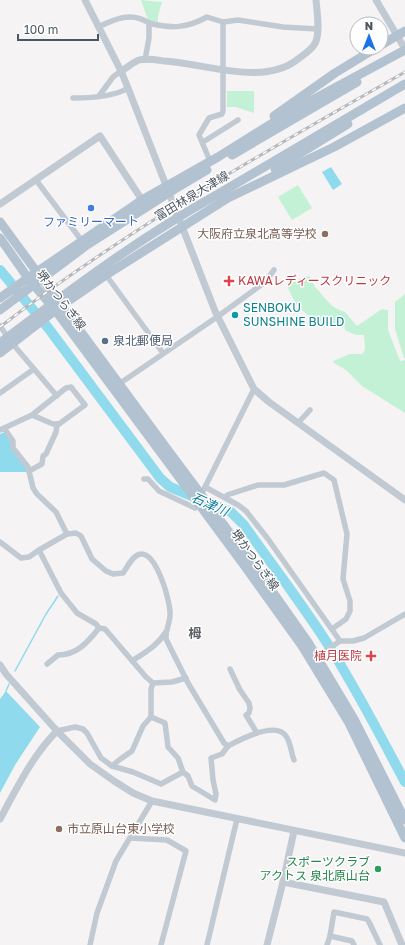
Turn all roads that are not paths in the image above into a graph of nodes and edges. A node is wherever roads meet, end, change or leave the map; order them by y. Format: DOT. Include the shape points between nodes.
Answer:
graph roads {
  1 [pos="84,0"];
  2 [pos="316,0"];
  3 [pos="378,1"];
  4 [pos="223,22"];
  5 [pos="149,23"];
  6 [pos="98,27"];
  7 [pos="317,29"];
  8 [pos="401,33"];
  9 [pos="389,40"];
  10 [pos="404,48"];
  11 [pos="405,54"];
  12 [pos="363,56"];
  13 [pos="145,60"];
  14 [pos="121,71"];
  15 [pos="224,71"];
  16 [pos="405,84"];
  17 [pos="128,88"];
  18 [pos="99,96"];
  19 [pos="73,98"];
  20 [pos="405,108"];
  21 [pos="235,120"];
  22 [pos="202,142"];
  23 [pos="214,159"];
  24 [pos="36,180"];
  25 [pos="167,186"];
  26 [pos="224,195"];
  27 [pos="142,200"];
  28 [pos="0,204"];
  29 [pos="0,222"];
  30 [pos="181,227"];
  31 [pos="0,238"];
  32 [pos="82,241"];
  33 [pos="274,270"];
  34 [pos="37,272"];
  35 [pos="106,275"];
  36 [pos="26,279"];
  37 [pos="1,297"];
  38 [pos="0,310"];
  39 [pos="56,311"];
  40 [pos="217,317"];
  41 [pos="0,326"];
  42 [pos="0,343"];
  43 [pos="12,343"];
  44 [pos="0,353"];
  45 [pos="163,353"];
  46 [pos="34,369"];
  47 [pos="119,384"];
  48 [pos="254,389"];
  49 [pos="0,393"];
  50 [pos="57,396"];
  51 [pos="310,410"];
  52 [pos="32,415"];
  53 [pos="298,423"];
  54 [pos="57,424"];
  55 [pos="2,429"];
  56 [pos="29,471"];
  57 [pos="144,479"];
  58 [pos="200,497"];
  59 [pos="226,498"];
  60 [pos="405,500"];
  61 [pos="67,534"];
  62 [pos="0,542"];
  63 [pos="39,550"];
  64 [pos="405,614"];
  65 [pos="99,628"];
  66 [pos="332,629"];
  67 [pos="165,633"];
  68 [pos="339,642"];
  69 [pos="317,657"];
  70 [pos="132,661"];
  71 [pos="48,664"];
  72 [pos="0,665"];
  73 [pos="230,669"];
  74 [pos="186,678"];
  75 [pos="154,683"];
  76 [pos="151,717"];
  77 [pos="57,731"];
  78 [pos="257,733"];
  79 [pos="228,746"];
  80 [pos="294,760"];
  81 [pos="112,766"];
  82 [pos="183,772"];
  83 [pos="152,801"];
  84 [pos="0,819"];
  85 [pos="237,819"];
  86 [pos="405,820"];
  87 [pos="294,831"];
  88 [pos="130,838"];
  89 [pos="405,838"];
  90 [pos="405,853"];
  91 [pos="283,882"];
  92 [pos="330,936"];
  93 [pos="90,945"];
  94 [pos="161,945"];
  95 [pos="207,945"];
  96 [pos="267,945"];
  97 [pos="327,945"];
  98 [pos="354,945"];
  99 [pos="380,945"];
  100 [pos="402,945"];
  1 -- 6 [label="street"];
  2 -- 7 [label="street"];
  3 -- 8 [label="street"];
  4 -- 5 [label="street" via="207,17 184,27"];
  4 -- 7 [label="street" via="238,20"];
  4 -- 15 [label="street"];
  5 -- 6 [label="street" via="139,18 125,17"];
  5 -- 13 [label="street"];
  6 -- 14 [label="street"];
  7 -- 15 [label="street" via="314,46 292,65 266,72"];
  8 -- 9 [label="main road"];
  8 -- 10 [label="street"];
  10 -- 23 [label="main road"];
  11 -- 38 [label="main road, 富田林泉大津線, bridge" via="207,170 87,245"];
  12 -- 23 [label="main road"];
  13 -- 14 [label="street" via="140,60"];
  13 -- 15 [label="street" via="178,62"];
  14 -- 17 [label="street"];
  14 -- 18 [label="street" via="113,77"];
  15 -- 22 [label="street" via="223,111 222,114 209,118 199,135"];
  16 -- 26 [label="main road, 富田林泉大津線"];
  17 -- 18 [label="street" via="120,93"];
  17 -- 25 [label="street"];
  18 -- 19 [label="street"];
  20 -- 26 [label="main road" via="334,147"];
  21 -- 22 [label="street"];
  22 -- 23 [label="street"];
  23 -- 25 [label="main road"];
  24 -- 27 [label="street" via="100,136"];
  24 -- 28 [label="street"];
  24 -- 32 [label="street"];
  25 -- 27 [label="main road"];
  25 -- 30 [label="street"];
  26 -- 30 [label="main road"];
  26 -- 42 [label="main road, 富田林泉大津線, bridge" via="188,211 102,267"];
  27 -- 32 [label="main road"];
  29 -- 34 [label="main road, 堺かつらぎ線"];
  30 -- 35 [label="main road"];
  30 -- 40 [label="street"];
  31 -- 36 [label="main road, 堺かつらぎ線"];
  32 -- 34 [label="main road"];
  33 -- 40 [label="street" via="265,282"];
  34 -- 36 [label="main road"];
  34 -- 39 [label="main road, 堺かつらぎ線"];
  35 -- 39 [label="main road"];
  35 -- 45 [label="street"];
  36 -- 37 [label="main road"];
  36 -- 39 [label="main road, 堺かつらぎ線"];
  39 -- 43 [label="main road"];
  39 -- 47 [label="main road, 堺かつらぎ線"];
  39 -- 58 [label="main road, 堺かつらぎ線" via="183,483"];
  40 -- 45 [label="street"];
  40 -- 48 [label="street"];
  41 -- 43 [label="street"];
  43 -- 44 [label="main road"];
  43 -- 46 [label="street"];
  45 -- 47 [label="street"];
  46 -- 49 [label="street"];
  46 -- 50 [label="street"];
  47 -- 58 [label="main road, 堺かつらぎ線"];
  48 -- 53 [label="street"];
  48 -- 58 [label="street"];
  50 -- 52 [label="street"];
  50 -- 54 [label="street" via="71,387 85,405"];
  51 -- 53 [label="street"];
  52 -- 54 [label="street"];
  52 -- 55 [label="street"];
  53 -- 60 [label="street"];
  54 -- 56 [label="street" via="42,464"];
  55 -- 56 [label="street" via="13,441 13,448"];
  56 -- 61 [label="street" via="33,488 56,512"];
  57 -- 58 [label="street" via="148,479 164,494"];
  58 -- 59 [label="street"];
  58 -- 69 [label="main road, 堺かつらぎ線" via="250,560"];
  58 -- 69 [label="main road, 堺かつらぎ線" via="281,616"];
  59 -- 66 [label="street" via="246,511"];
  59 -- 66 [label="street" via="227,495 258,485 284,485 324,473 334,480 347,534 343,579 350,601 350,611 346,619"];
  61 -- 63 [label="street"];
  61 -- 67 [label="street" via="76,533 81,536 92,559 113,574 123,573 136,555 147,555 152,559 161,577 169,604 170,615"];
  62 -- 63 [label="street" via="21,558 29,558"];
  63 -- 65 [label="street" via="61,593 77,613"];
  64 -- 68 [label="street" via="364,638"];
  65 -- 70 [label="street" via="105,629"];
  65 -- 71 [label="street" via="85,645 67,655 58,655"];
  66 -- 68 [label="street"];
  67 -- 70 [label="street" via="154,646"];
  67 -- 74 [label="street"];
  68 -- 69 [label="street"];
  69 -- 86 [label="main road, 堺かつらぎ線" via="354,719"];
  69 -- 89 [label="main road, 堺かつらぎ線"];
  70 -- 75 [label="street"];
  72 -- 77 [label="street"];
  73 -- 78 [label="street" via="249,703 250,708 246,716"];
  74 -- 75 [label="street"];
  74 -- 79 [label="street"];
  75 -- 76 [label="street" via="151,689"];
  76 -- 81 [label="street" via="143,726 132,751"];
  76 -- 82 [label="street" via="165,723 168,747 178,758"];
  77 -- 81 [label="street" via="75,727 83,729 101,758"];
  77 -- 83 [label="street" via="105,776"];
  77 -- 84 [label="street" via="28,768"];
  78 -- 79 [label="street"];
  78 -- 80 [label="street" via="276,730 285,734"];
  79 -- 82 [label="street" via="222,754 211,758 215,800 192,786 188,776"];
  81 -- 82 [label="street" via="161,784"];
  83 -- 85 [label="street"];
  83 -- 88 [label="street"];
  85 -- 87 [label="street"];
  85 -- 95 [label="street"];
  87 -- 90 [label="street"];
  87 -- 91 [label="street"];
  88 -- 93 [label="street" via="116,861 97,913"];
  88 -- 94 [label="street" via="167,840 186,851"];
  91 -- 96 [label="street"];
  91 -- 100 [label="street" via="384,902"];
  92 -- 97 [label="street"];
  92 -- 98 [label="street" via="352,941"];
  92 -- 99 [label="street" via="334,912 367,919"];
}
